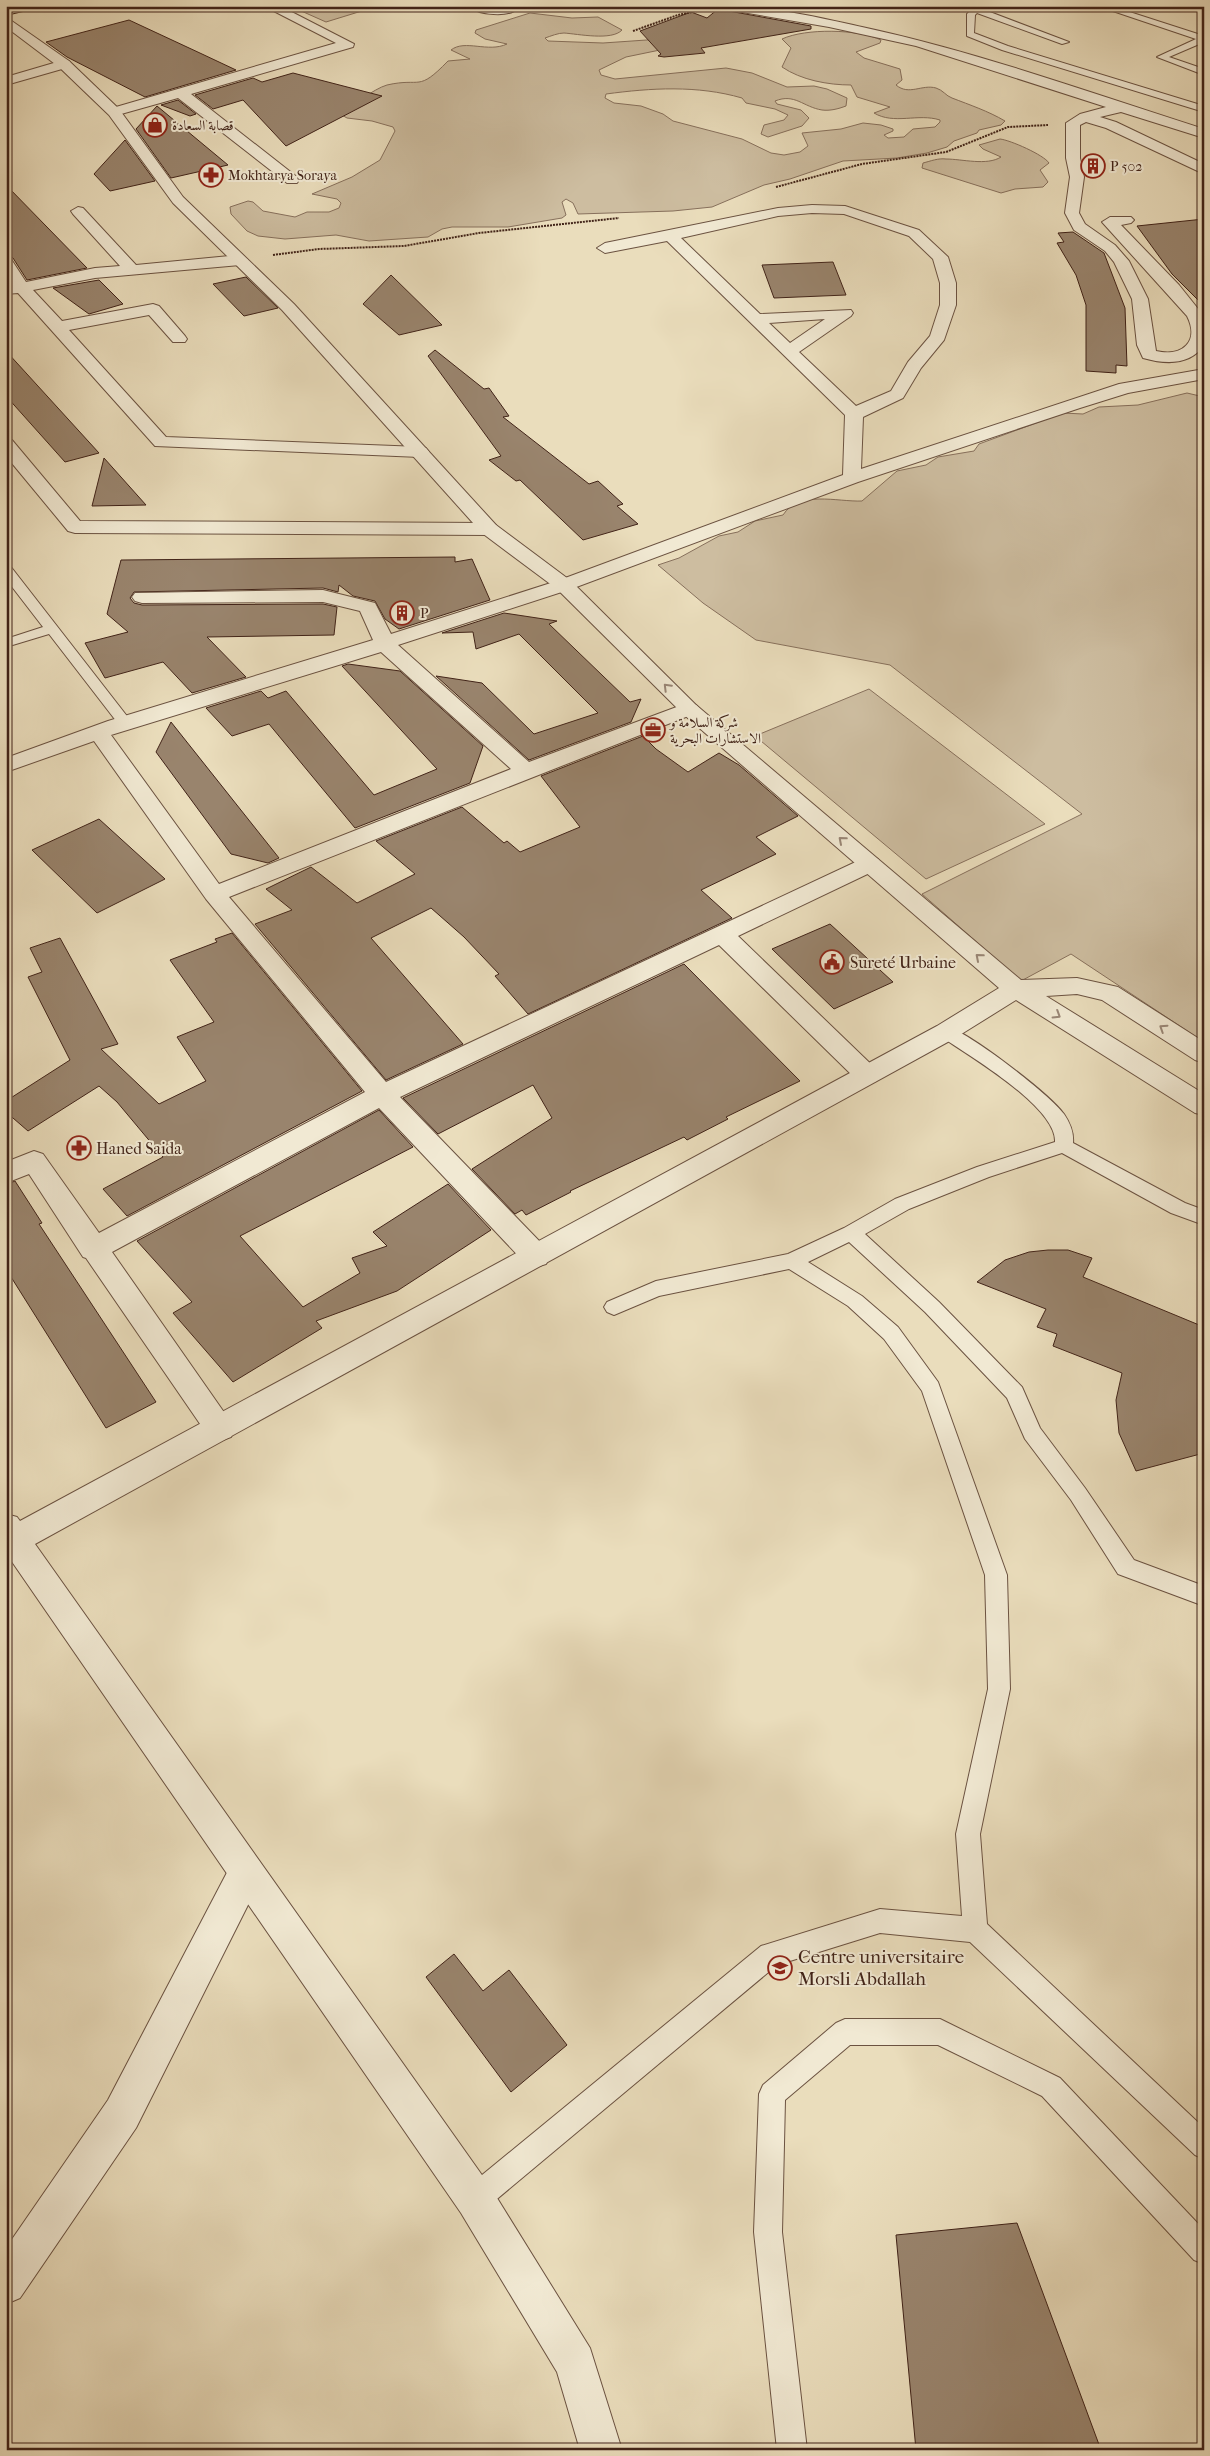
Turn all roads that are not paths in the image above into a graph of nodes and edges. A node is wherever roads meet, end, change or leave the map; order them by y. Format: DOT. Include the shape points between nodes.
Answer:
graph roads {
  1 [pos="27,6"];
  2 [pos="270,6"];
  3 [pos="475,6"];
  4 [pos="730,6"];
  5 [pos="1102,6"];
  6 [pos="512,8"];
  7 [pos="979,8"];
  8 [pos="6,11"];
  9 [pos="6,21"];
  10 [pos="1203,39"];
  11 [pos="1065,42"];
  12 [pos="64,64"];
  13 [pos="1204,72"];
  14 [pos="6,81"];
  15 [pos="181,93"];
  16 [pos="1119,108"];
  17 [pos="1204,109"];
  18 [pos="114,112"];
  19 [pos="1079,120"];
  20 [pos="1111,125"];
  21 [pos="1204,134"];
  22 [pos="1183,139"];
  23 [pos="1204,170"];
  24 [pos="292,180"];
  25 [pos="78,212"];
  26 [pos="1126,220"];
  27 [pos="670,236"];
  28 [pos="605,248"];
  29 [pos="240,260"];
  30 [pos="6,262"];
  31 [pos="132,270"];
  32 [pos="14,288"];
  33 [pos="756,319"];
  34 [pos="58,327"];
  35 [pos="179,339"];
  36 [pos="788,351"];
  37 [pos="1204,374"];
  38 [pos="854,414"];
  39 [pos="6,444"];
  40 [pos="420,452"];
  41 [pos="852,478"];
  42 [pos="489,529"];
  43 [pos="6,570"];
  44 [pos="564,585"];
  45 [pos="142,597"];
  46 [pos="52,629"];
  47 [pos="6,643"];
  48 [pos="385,644"];
  49 [pos="357,652"];
  50 [pos="690,709"];
  51 [pos="125,723"];
  52 [pos="98,732"];
  53 [pos="6,765"];
  54 [pos="526,771"];
  55 [pos="870,864"];
  56 [pos="214,894"];
  57 [pos="722,934"];
  58 [pos="1016,989"];
  59 [pos="946,1032"];
  60 [pos="1204,1054"];
  61 [pos="867,1075"];
  62 [pos="382,1095"];
  63 [pos="1204,1106"];
  64 [pos="1064,1146"];
  65 [pos="6,1173"];
  66 [pos="1204,1218"];
  67 [pos="852,1233"];
  68 [pos="93,1249"];
  69 [pos="536,1256"];
  70 [pos="792,1261"];
  71 [pos="614,1307"];
  72 [pos="220,1428"];
  73 [pos="10,1533"];
  74 [pos="1204,1596"];
  75 [pos="246,1873"];
  76 [pos="975,1930"];
  77 [pos="1204,2146"];
  78 [pos="475,2199"];
  79 [pos="1204,2250"];
  80 [pos="6,2284"];
  81 [pos="601,2450"];
  82 [pos="792,2450"];
  1 -- 8 [label="street"];
  2 -- 15 [label="street" via="348,44"];
  3 -- 6 [label="street" via="491,10"];
  4 -- 16 [label="street" via="919,43"];
  5 -- 10 [label="lane"];
  7 -- 11 [label="lane"];
  7 -- 17 [label="lane" via="971,14 970,34 1005,48"];
  9 -- 12 [label="street"];
  10 -- 13 [label="lane" via="1161,57"];
  12 -- 14 [label="street"];
  12 -- 18 [label="street"];
  15 -- 18 [label="street"];
  15 -- 24 [label="street"];
  16 -- 19 [label="street"];
  16 -- 21 [label="street"];
  18 -- 29 [label="street" via="178,200"];
  19 -- 20 [label="street"];
  19 -- 26 [label="street" via="1073,158 1077,177 1072,214 1079,227 1110,248 1121,261 1140,299 1149,354 1169,358 1182,355 1194,348 1200,336 1199,323 1110,222"];
  20 -- 22 [label="street" via="1132,121"];
  20 -- 23 [label="street"];
  25 -- 31 [label="street"];
  27 -- 28 [label="street"];
  27 -- 33 [label="street"];
  27 -- 38 [label="street" via="778,212 845,210 914,233 940,257 948,283 948,306 938,336 897,394"];
  29 -- 31 [label="street"];
  29 -- 40 [label="street" via="288,307"];
  30 -- 32 [label="street"];
  31 -- 32 [label="street"];
  32 -- 34 [label="street"];
  33 -- 36 [label="street"];
  33 -- 36 [label="street" via="845,314"];
  34 -- 35 [label="street" via="153,309"];
  34 -- 40 [label="street" via="160,442"];
  36 -- 38 [label="street"];
  37 -- 41 [label="street" via="1125,388"];
  38 -- 41 [label="street"];
  39 -- 42 [label="street" via="75,527"];
  40 -- 42 [label="street"];
  41 -- 44 [label="street"];
  42 -- 44 [label="street"];
  43 -- 46 [label="lane"];
  44 -- 48 [label="street"];
  50 -- 44 [label="street, one-way"];
  45 -- 48 [label="street" via="323,596 368,607"];
  46 -- 47 [label="lane"];
  46 -- 51 [label="lane"];
  48 -- 49 [label="street"];
  48 -- 54 [label="street"];
  49 -- 51 [label="street"];
  49 -- 52 [label="street"];
  50 -- 54 [label="street"];
  55 -- 50 [label="street, one-way"];
  51 -- 52 [label="street"];
  52 -- 53 [label="street"];
  52 -- 56 [label="street"];
  54 -- 56 [label="street"];
  55 -- 57 [label="street"];
  58 -- 55 [label="street, one-way"];
  56 -- 62 [label="street"];
  57 -- 61 [label="street"];
  57 -- 62 [label="street"];
  58 -- 59 [label="street"];
  60 -- 58 [label="street, one-way" via="1108,993 1077,986"];
  58 -- 63 [label="street, one-way"];
  59 -- 61 [label="street"];
  59 -- 64 [label="lane" via="1040,1099 1056,1116 1064,1131"];
  61 -- 69 [label="street"];
  62 -- 68 [label="street"];
  62 -- 69 [label="street"];
  64 -- 66 [label="lane" via="1178,1208"];
  64 -- 67 [label="lane" via="983,1172 902,1204"];
  65 -- 68 [label="street" via="34,1161"];
  67 -- 70 [label="lane"];
  67 -- 74 [label="lane" via="932,1307 1015,1392 1032,1432 1126,1567"];
  68 -- 72 [label="street"];
  69 -- 72 [label="street"];
  70 -- 71 [label="lane" via="656,1289"];
  70 -- 76 [label="lane" via="856,1301 891,1333 931,1388 996,1575 999,1689 968,1834"];
  72 -- 73 [label="street"];
  73 -- 75 [label="street"];
  75 -- 78 [label="street"];
  75 -- 80 [label="street" via="122,2114"];
  76 -- 77 [label="lane"];
  76 -- 78 [label="lane" via="880,1921 770,1955"];
  78 -- 81 [label="street" via="575,2363"];
  79 -- 82 [label="lane" via="1051,2087 940,2032 845,2032 772,2094 768,2232"];
}
